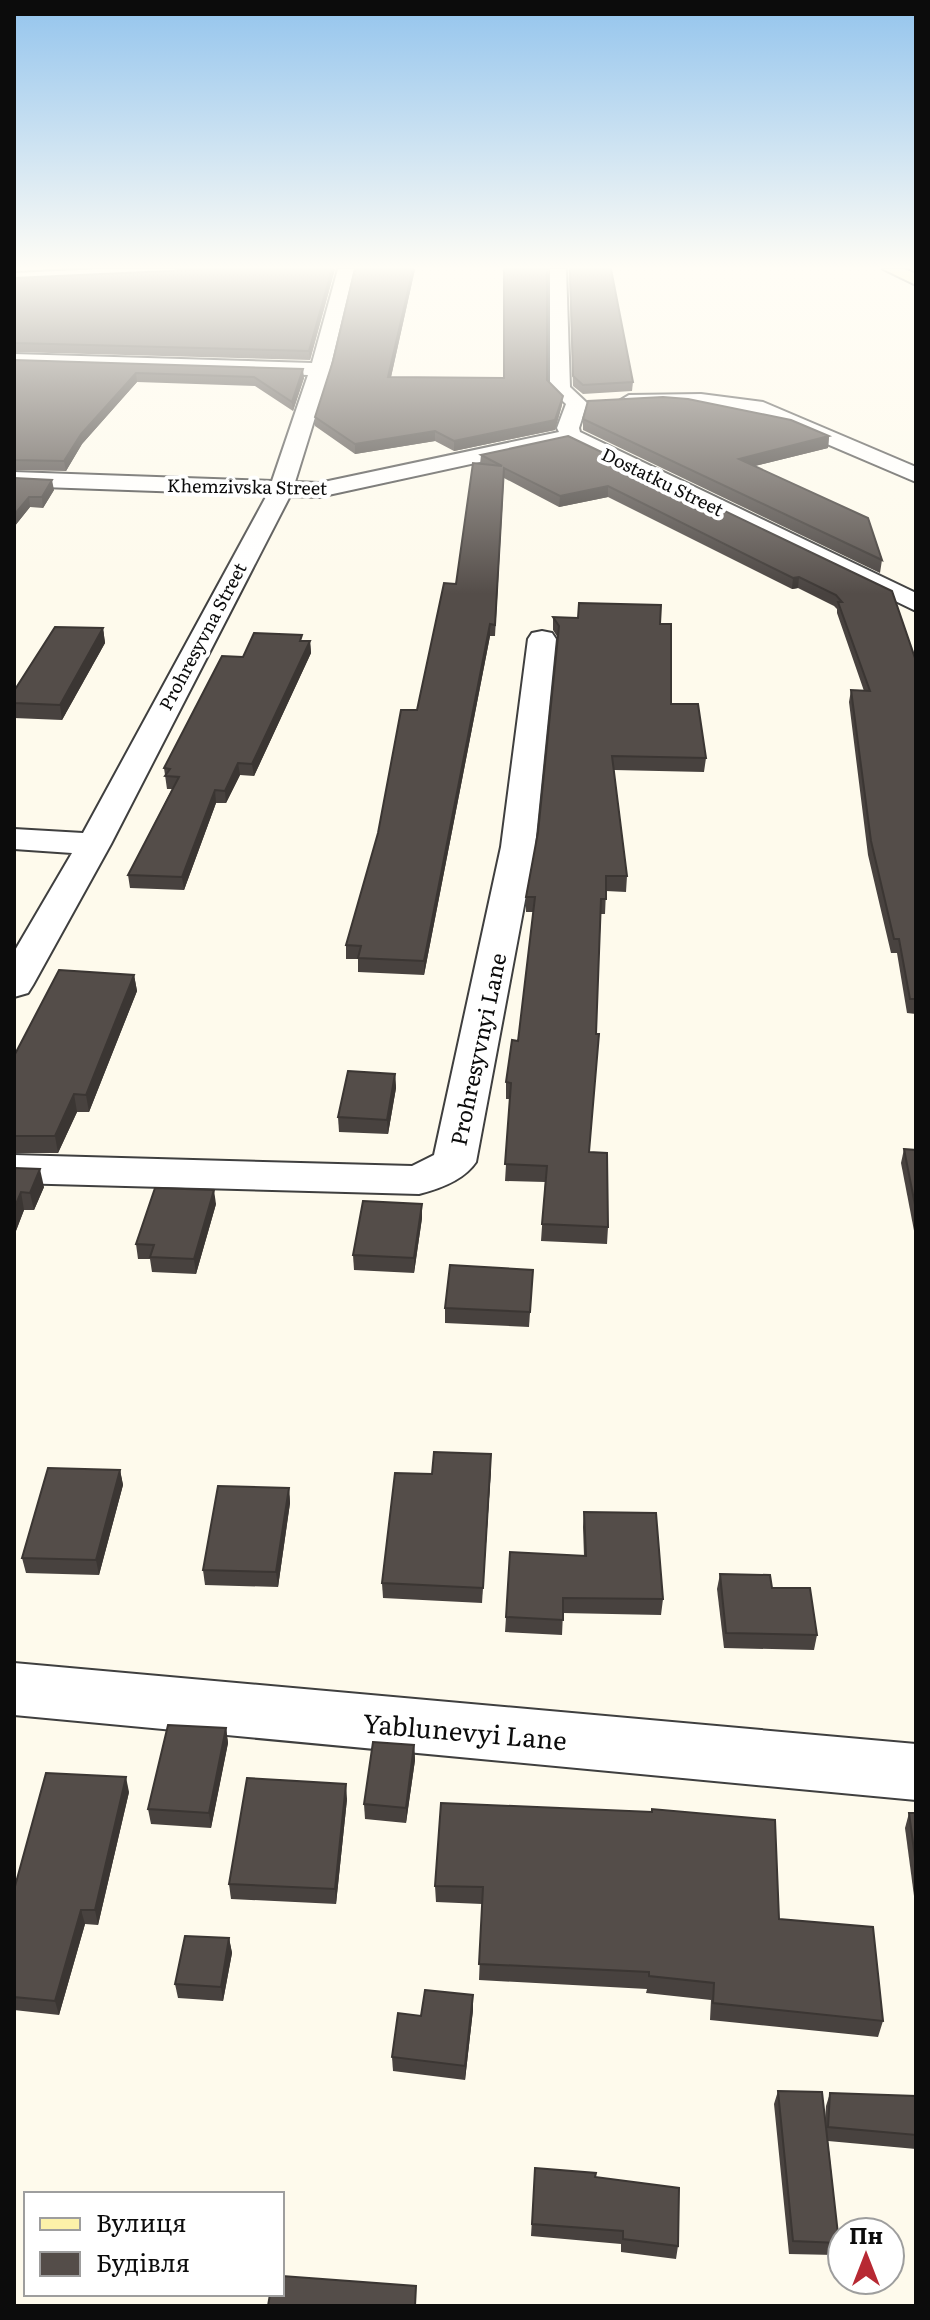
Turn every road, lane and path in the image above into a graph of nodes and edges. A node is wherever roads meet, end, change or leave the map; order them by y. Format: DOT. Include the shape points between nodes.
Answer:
graph roads {
  1 [pos="317,377"];
  2 [pos="560,377"];
  3 [pos="591,403"];
  4 [pos="571,436"];
  5 [pos="916,475"];
  6 [pos="14,479"];
  7 [pos="281,490"];
  8 [pos="916,603"];
  9 [pos="542,639"];
  10 [pos="14,839"];
  11 [pos="94,844"];
  12 [pos="14,985"];
  13 [pos="14,1169"];
  14 [pos="14,1689"];
  15 [pos="916,1772"];
  1 -- 7 [label="street, Prohresyvna Street"];
  2 -- 3 [label="street" via="560,389"];
  3 -- 4 [label="street" via="568,428"];
  3 -- 5 [label="street" via="701,400 756,406"];
  4 -- 7 [label="street, Khemzivska Street" via="319,490"];
  4 -- 8 [label="street, Dostatku Street"];
  6 -- 7 [label="street, Khemzivska Street"];
  7 -- 11 [label="street, Prohresyvna Street"];
  9 -- 13 [label="street, Prohresyvnyi Lane" via="518,847 454,1162 419,1180"];
  10 -- 11 [label="street"];
  11 -- 12 [label="street, Prohresyvna Street"];
  14 -- 15 [label="street, Yablunevyi Lane"];
}
